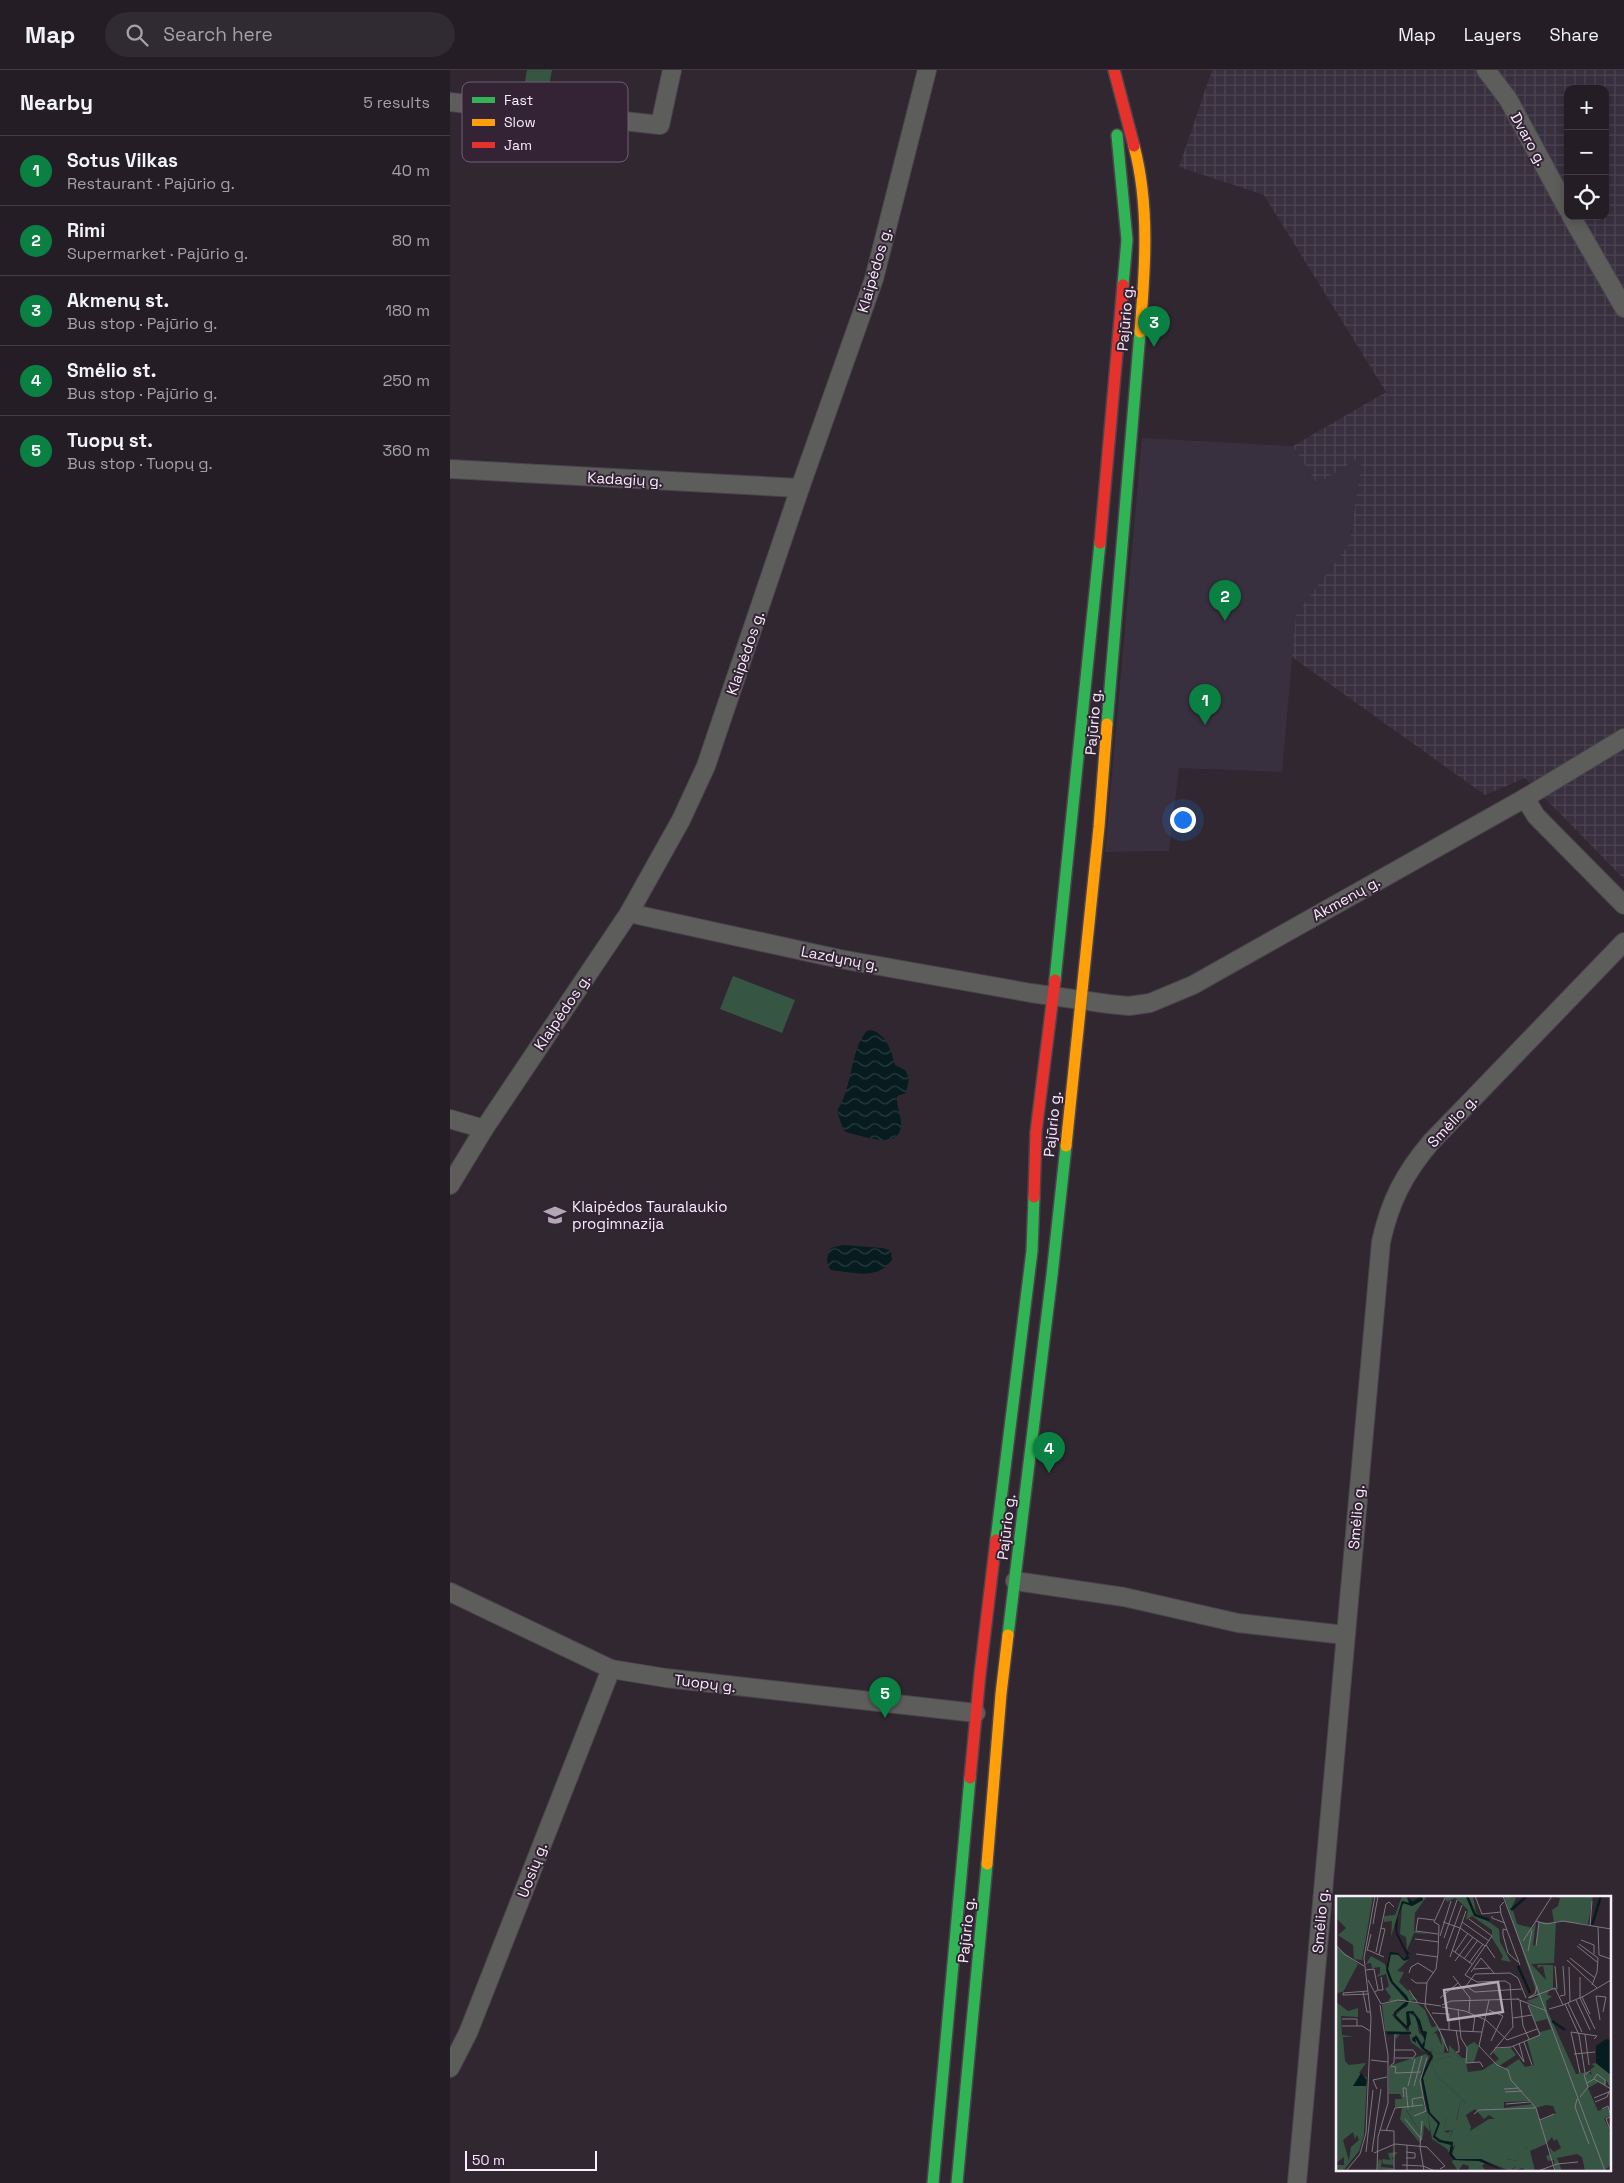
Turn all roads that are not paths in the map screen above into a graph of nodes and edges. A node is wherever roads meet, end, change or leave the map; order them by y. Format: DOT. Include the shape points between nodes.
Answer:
graph roads {
  1 [pos="672,70"];
  2 [pos="927,70"];
  3 [pos="1114,70"];
  4 [pos="1486,70"];
  5 [pos="1104,76"];
  6 [pos="1107,90"];
  7 [pos="628,121"];
  8 [pos="1115,122"];
  9 [pos="1564,203"];
  10 [pos="1573,220"];
  11 [pos="1624,308"];
  12 [pos="450,469"];
  13 [pos="800,488"];
  14 [pos="1624,738"];
  15 [pos="1525,798"];
  16 [pos="1624,905"];
  17 [pos="630,913"];
  18 [pos="1624,942"];
  19 [pos="1052,996"];
  20 [pos="1080,999"];
  21 [pos="450,1119"];
  22 [pos="484,1129"];
  23 [pos="450,1185"];
  24 [pos="1015,1581"];
  25 [pos="450,1592"];
  26 [pos="1345,1635"];
  27 [pos="611,1669"];
  28 [pos="976,1713"];
  29 [pos="450,2068"];
  30 [pos="933,2183"];
  31 [pos="957,2183"];
  32 [pos="1297,2183"];
  1 -- 7 [label="street" via="660,125"];
  2 -- 13 [label="street, Klaipėdos g." via="874,279"];
  3 -- 20 [label="main road, Pajūrio g." via="1137,158 1144,208 1144,279 1099,827"];
  4 -- 9 [label="street, Dvaro g." via="1508,99"];
  5 -- 6 [label="main road"];
  8 -- 19 [label="main road, Pajūrio g." via="1127,240 1097,580"];
  10 -- 11 [label="street"];
  12 -- 13 [label="street, Kadagių g."];
  13 -- 17 [label="street, Klaipėdos g." via="706,766 681,820"];
  14 -- 15 [label="street, Akmenų g."];
  15 -- 16 [label="street" via="1536,816"];
  15 -- 20 [label="street, Akmenų g." via="1193,985 1150,1003 1129,1006"];
  17 -- 19 [label="street, Lazdynų g." via="840,959"];
  17 -- 22 [label="street, Klaipėdos g."];
  18 -- 26 [label="street, Smėlio g." via="1431,1142 1411,1166 1386,1218 1381,1242"];
  19 -- 20 [label="street, Akmenų g."];
  19 -- 28 [label="main road, Pajūrio g." via="1036,1132 1032,1251"];
  20 -- 24 [label="main road, Pajūrio g." via="1052,1275"];
  21 -- 22 [label="street"];
  22 -- 23 [label="street, Klaipėdos g."];
  24 -- 26 [label="street" via="1124,1597 1238,1623"];
  24 -- 31 [label="main road, Pajūrio g." via="1001,1694"];
  25 -- 27 [label="street, Tuopų g."];
  26 -- 32 [label="street, Smėlio g."];
  27 -- 28 [label="street, Tuopų g."];
  27 -- 29 [label="street, Uosių g." via="468,2033"];
  28 -- 30 [label="main road, Pajūrio g."];
}
